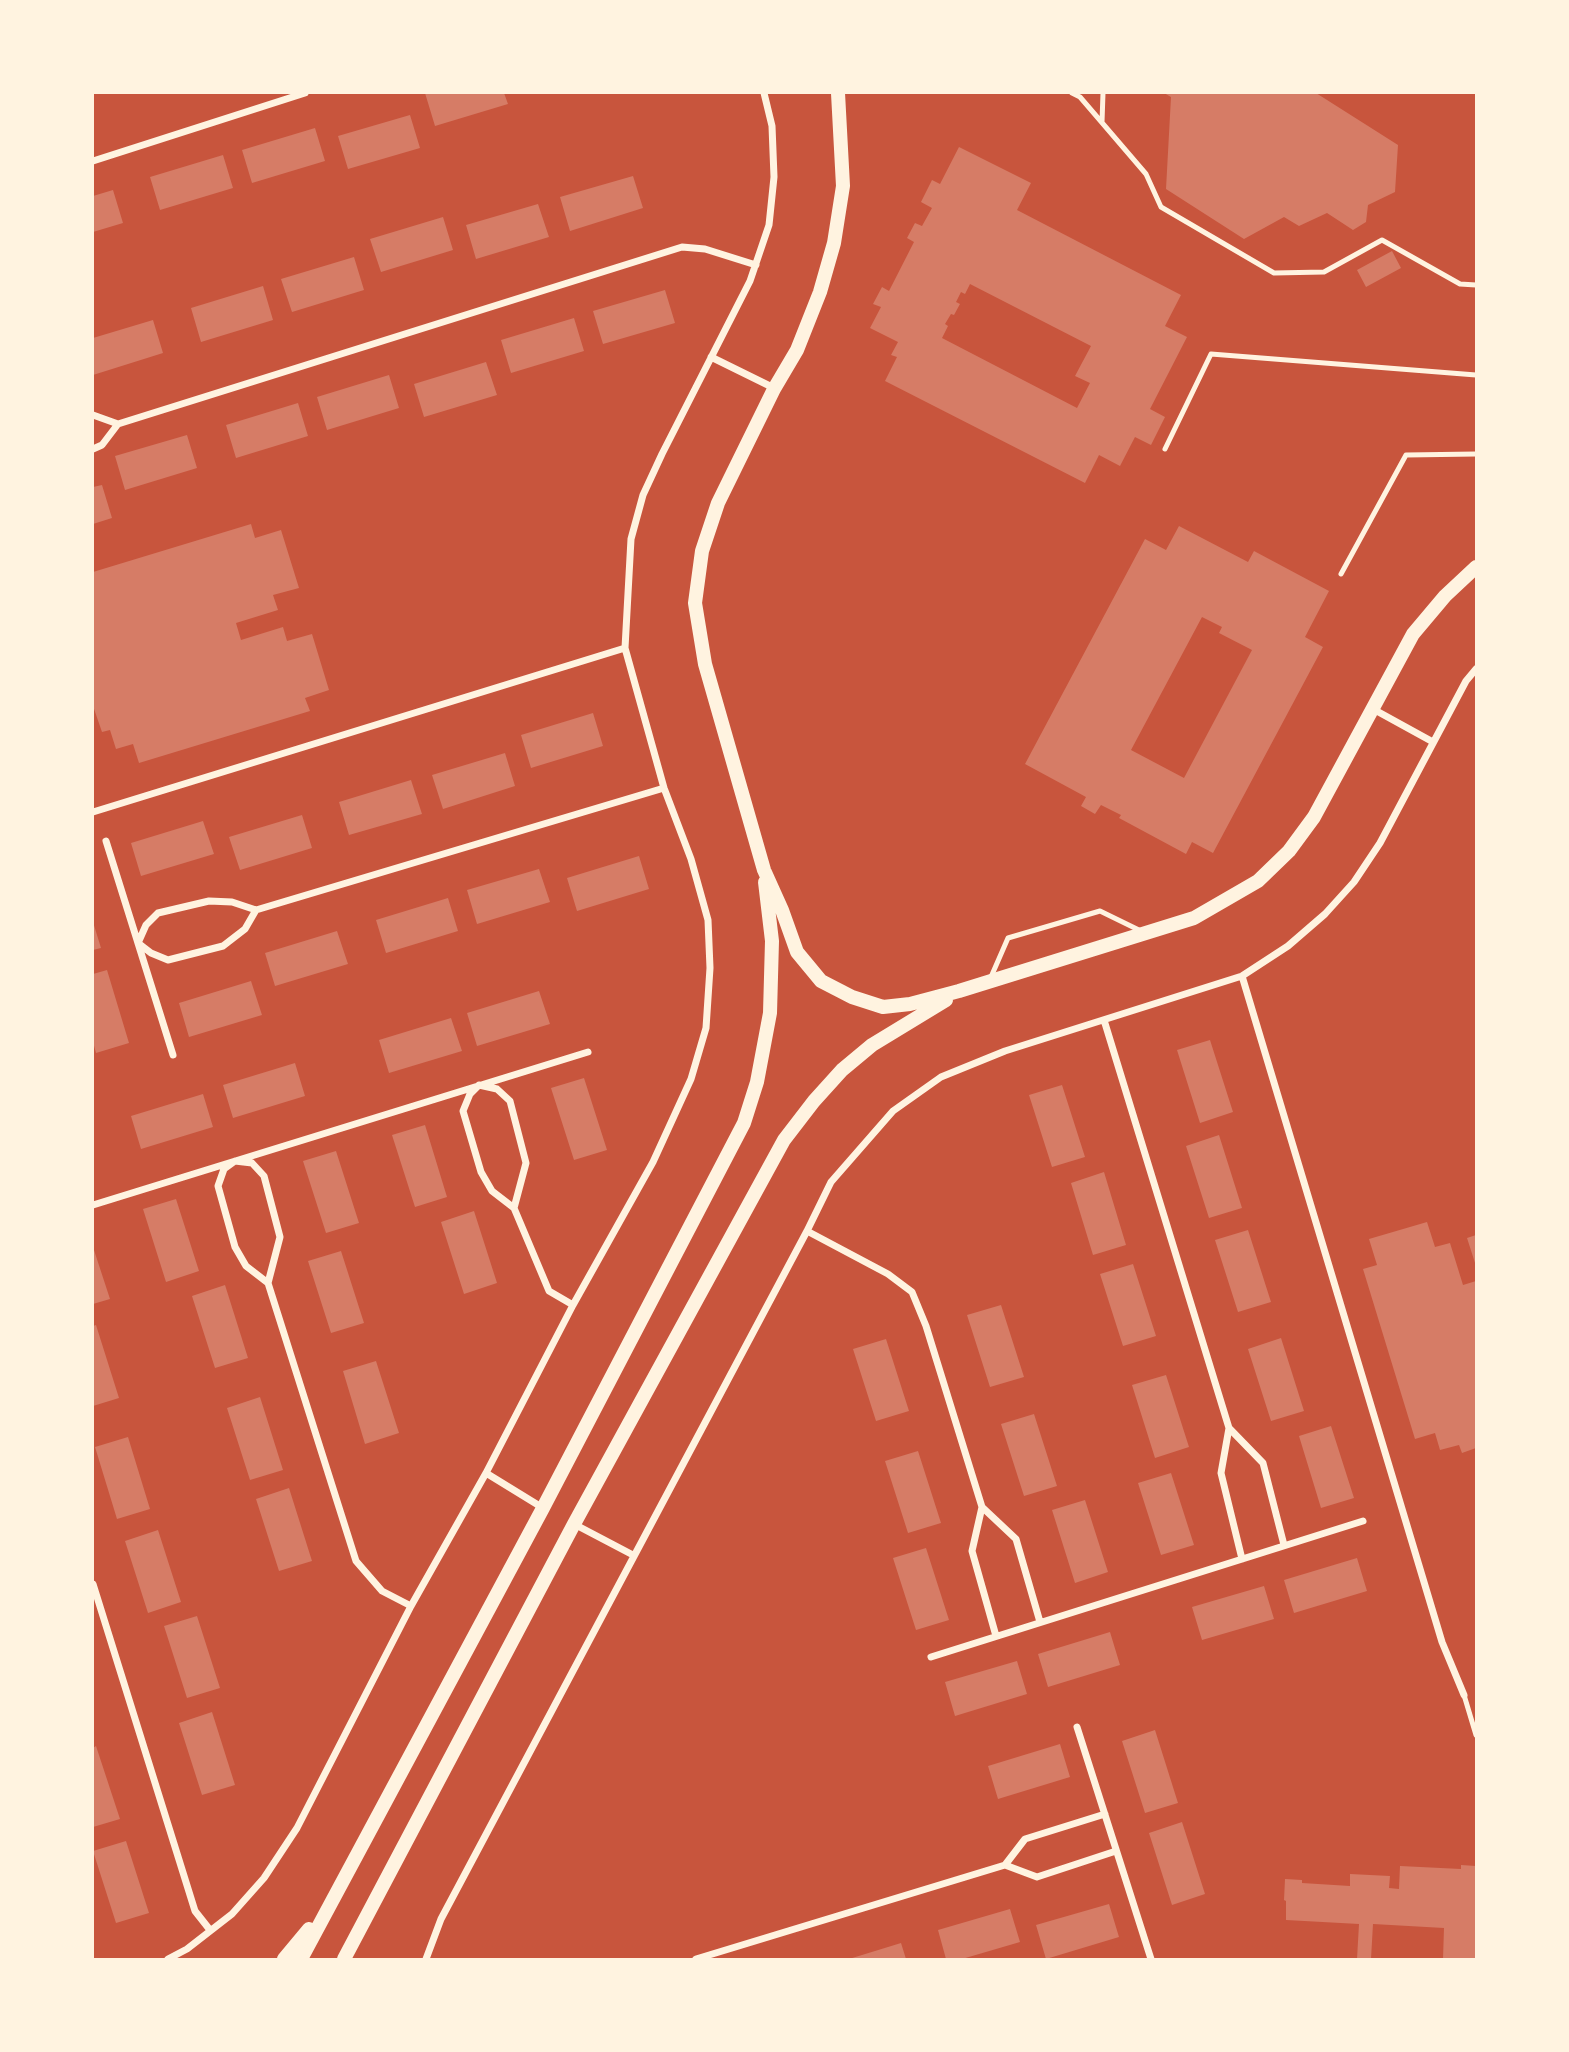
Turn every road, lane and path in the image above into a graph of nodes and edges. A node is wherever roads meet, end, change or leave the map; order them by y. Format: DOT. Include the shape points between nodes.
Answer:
graph roads {
  1 [pos="305,93"];
  2 [pos="764,93"];
  3 [pos="838,93"];
  4 [pos="1072,93"];
  5 [pos="1103,93"];
  6 [pos="1101,122"];
  7 [pos="93,161"];
  8 [pos="756,265"];
  9 [pos="1476,285"];
  10 [pos="711,357"];
  11 [pos="1476,375"];
  12 [pos="774,389"];
  13 [pos="93,415"];
  14 [pos="118,424"];
  15 [pos="93,449"];
  16 [pos="1165,449"];
  17 [pos="1476,454"];
  18 [pos="1476,567"];
  19 [pos="1341,574"];
  20 [pos="625,648"];
  21 [pos="1476,669"];
  22 [pos="1373,709"];
  23 [pos="1433,743"];
  24 [pos="664,788"];
  25 [pos="93,812"];
  26 [pos="106,841"];
  27 [pos="764,870"];
  28 [pos="256,910"];
  29 [pos="1146,933"];
  30 [pos="138,943"];
  31 [pos="1242,976"];
  32 [pos="989,982"];
  33 [pos="959,991"];
  34 [pos="1104,1020"];
  35 [pos="588,1052"];
  36 [pos="173,1055"];
  37 [pos="480,1086"];
  38 [pos="235,1161"];
  39 [pos="93,1205"];
  40 [pos="514,1208"];
  41 [pos="807,1231"];
  42 [pos="268,1283"];
  43 [pos="573,1305"];
  44 [pos="1229,1428"];
  45 [pos="486,1473"];
  46 [pos="982,1507"];
  47 [pos="542,1508"];
  48 [pos="1363,1521"];
  49 [pos="574,1524"];
  50 [pos="1284,1545"];
  51 [pos="633,1555"];
  52 [pos="1242,1559"];
  53 [pos="93,1584"];
  54 [pos="411,1606"];
  55 [pos="1040,1622"];
  56 [pos="996,1636"];
  57 [pos="931,1657"];
  58 [pos="1464,1695"];
  59 [pos="1077,1727"];
  60 [pos="1476,1735"];
  61 [pos="1105,1814"];
  62 [pos="1116,1851"];
  63 [pos="1004,1865"];
  64 [pos="340,1885"];
  65 [pos="209,1930"];
  66 [pos="348,1955"];
  67 [pos="167,1959"];
  68 [pos="284,1959"];
  69 [pos="301,1959"];
  70 [pos="426,1959"];
  71 [pos="696,1959"];
  72 [pos="1151,1959"];
  1 -- 7 [label="street"];
  2 -- 8 [label="street" via="772,126 774,177 769,225"];
  3 -- 12 [label="main road" via="843,186 834,243 797,350"];
  4 -- 6 [label="lane"];
  5 -- 6 [label="lane"];
  6 -- 9 [label="lane" via="1146,174 1161,206 1274,273 1324,272 1382,240 1461,284"];
  8 -- 10 [label="street"];
  8 -- 14 [label="street" via="682,247"];
  10 -- 12 [label="street"];
  10 -- 20 [label="street" via="643,495 631,539"];
  11 -- 16 [label="lane" via="1211,354"];
  12 -- 27 [label="main road" via="718,503 702,551 695,603 705,664"];
  13 -- 14 [label="street"];
  14 -- 15 [label="street"];
  17 -- 19 [label="lane" via="1406,455"];
  18 -- 22 [label="main road" via="1413,634"];
  20 -- 24 [label="street"];
  20 -- 25 [label="street"];
  21 -- 23 [label="street"];
  22 -- 23 [label="street"];
  22 -- 29 [label="main road" via="1314,817 1289,851 1258,881 1224,902 1194,918"];
  23 -- 31 [label="street" via="1354,883 1316,922"];
  24 -- 28 [label="street"];
  24 -- 43 [label="street" via="708,920 706,1028 691,1079 653,1162"];
  26 -- 30 [label="street"];
  27 -- 33 [label="main road" via="797,952 821,981 883,1007"];
  27 -- 47 [label="main road" via="772,941 770,1013 744,1123"];
  28 -- 30 [label="street" via="209,901 158,914 145,925"];
  28 -- 30 [label="street" via="245,929 223,946 169,960"];
  29 -- 32 [label="main road"];
  29 -- 32 [label="lane" via="1100,911 1008,938"];
  30 -- 36 [label="street"];
  31 -- 34 [label="street"];
  31 -- 58 [label="street" via="1442,1642"];
  32 -- 33 [label="main road"];
  33 -- 49 [label="main road" via="872,1045 842,1070 784,1140"];
  34 -- 41 [label="street" via="941,1077 893,1111 831,1182"];
  34 -- 44 [label="street"];
  35 -- 37 [label="street"];
  37 -- 38 [label="street"];
  37 -- 40 [label="street" via="470,1094 463,1111 481,1172 492,1191"];
  37 -- 40 [label="street" via="498,1088 510,1101 526,1163"];
  38 -- 39 [label="street"];
  38 -- 42 [label="street" via="225,1169 218,1186 235,1247 246,1266"];
  38 -- 42 [label="street" via="251,1163 264,1176 280,1237"];
  40 -- 43 [label="street" via="549,1291"];
  41 -- 46 [label="street" via="888,1274 912,1292"];
  41 -- 51 [label="street"];
  42 -- 54 [label="street" via="356,1561 382,1591"];
  43 -- 45 [label="street"];
  44 -- 50 [label="street" via="1263,1464"];
  44 -- 52 [label="street" via="1221,1473"];
  45 -- 47 [label="street"];
  45 -- 54 [label="street"];
  46 -- 55 [label="street" via="1016,1539"];
  46 -- 56 [label="street" via="972,1551"];
  47 -- 64 [label="main road"];
  48 -- 50 [label="street"];
  49 -- 51 [label="street"];
  49 -- 66 [label="main road"];
  50 -- 52 [label="street"];
  51 -- 70 [label="street" via="441,1919"];
  52 -- 55 [label="street"];
  53 -- 65 [label="street" via="195,1911"];
  54 -- 65 [label="street" via="298,1828 264,1878 232,1914"];
  55 -- 56 [label="street"];
  56 -- 57 [label="street"];
  58 -- 60 [label="lane"];
  59 -- 61 [label="street"];
  61 -- 62 [label="street"];
  61 -- 63 [label="street" via="1025,1839"];
  62 -- 63 [label="street" via="1037,1877"];
  62 -- 72 [label="street"];
  63 -- 71 [label="street"];
  64 -- 68 [label="main road"];
  64 -- 69 [label="main road"];
  65 -- 67 [label="street"];
}
